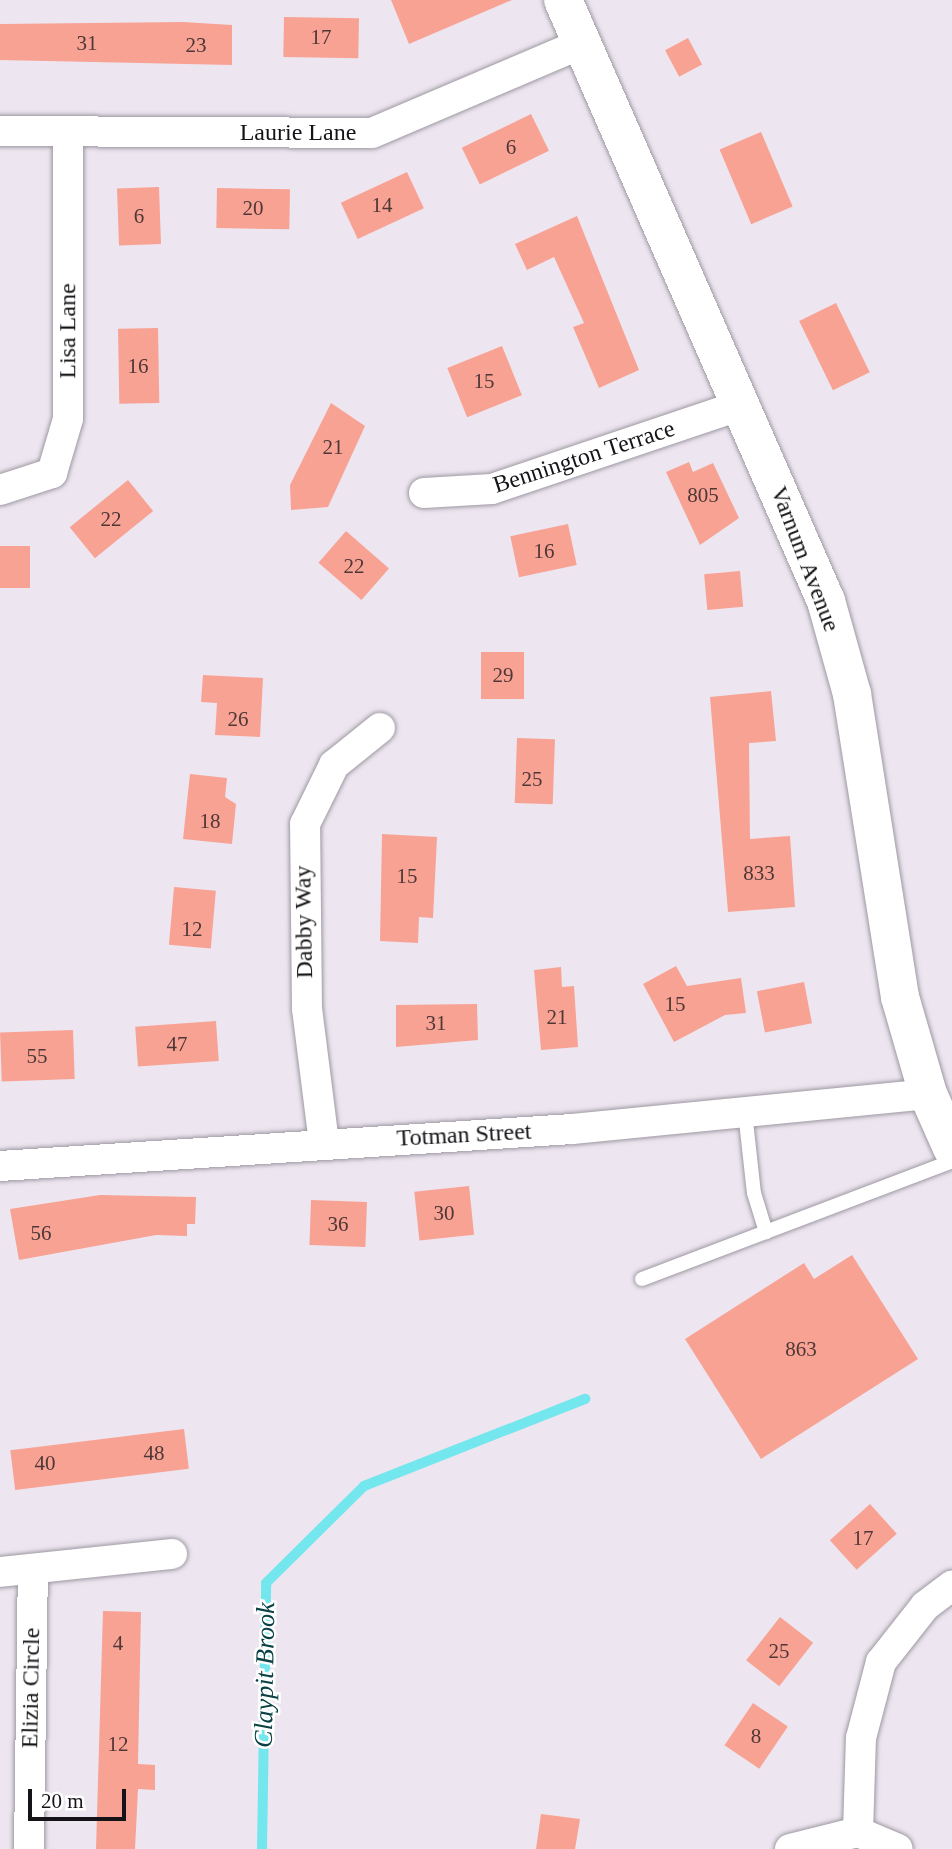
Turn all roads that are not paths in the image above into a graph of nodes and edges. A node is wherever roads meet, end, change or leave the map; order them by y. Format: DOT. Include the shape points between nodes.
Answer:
graph roads {
  1 [pos="563,0"];
  2 [pos="578,45"];
  3 [pos="0,131"];
  4 [pos="68,132"];
  5 [pos="742,405"];
  6 [pos="0,490"];
  7 [pos="424,494"];
  8 [pos="380,728"];
  9 [pos="928,1094"];
  10 [pos="745,1112"];
  11 [pos="324,1143"];
  12 [pos="952,1148"];
  13 [pos="952,1161"];
  14 [pos="0,1166"];
  15 [pos="766,1232"];
  16 [pos="642,1279"];
  17 [pos="172,1554"];
  18 [pos="33,1569"];
  19 [pos="0,1572"];
  20 [pos="952,1586"];
  21 [pos="858,1832"];
  22 [pos="29,1849"];
  23 [pos="790,1849"];
  24 [pos="898,1849"];
  1 -- 2 [label="main road, Varnum Avenue"];
  2 -- 4 [label="street, Laurie Lane" via="372,133"];
  2 -- 5 [label="main road, Varnum Avenue"];
  3 -- 4 [label="street, Laurie Lane"];
  4 -- 6 [label="street, Lisa Lane" via="68,419 52,473"];
  5 -- 7 [label="street, Bennington Terrace" via="492,489"];
  5 -- 9 [label="main road, Varnum Avenue" via="826,601 852,694 900,997"];
  8 -- 11 [label="street, Dabby Way" via="334,765 305,824 307,1009"];
  9 -- 10 [label="street, Totman Street"];
  9 -- 12 [label="main road, Varnum Avenue"];
  10 -- 11 [label="street, Totman Street"];
  10 -- 15 [label="lane" via="754,1194"];
  11 -- 14 [label="street, Totman Street"];
  13 -- 15 [label="lane"];
  15 -- 16 [label="lane"];
  17 -- 18 [label="street"];
  18 -- 19 [label="street"];
  18 -- 22 [label="street, Elizia Circle"];
  20 -- 21 [label="street" via="925,1606 881,1662 862,1738"];
  21 -- 23 [label="street"];
  21 -- 24 [label="street"];
}
